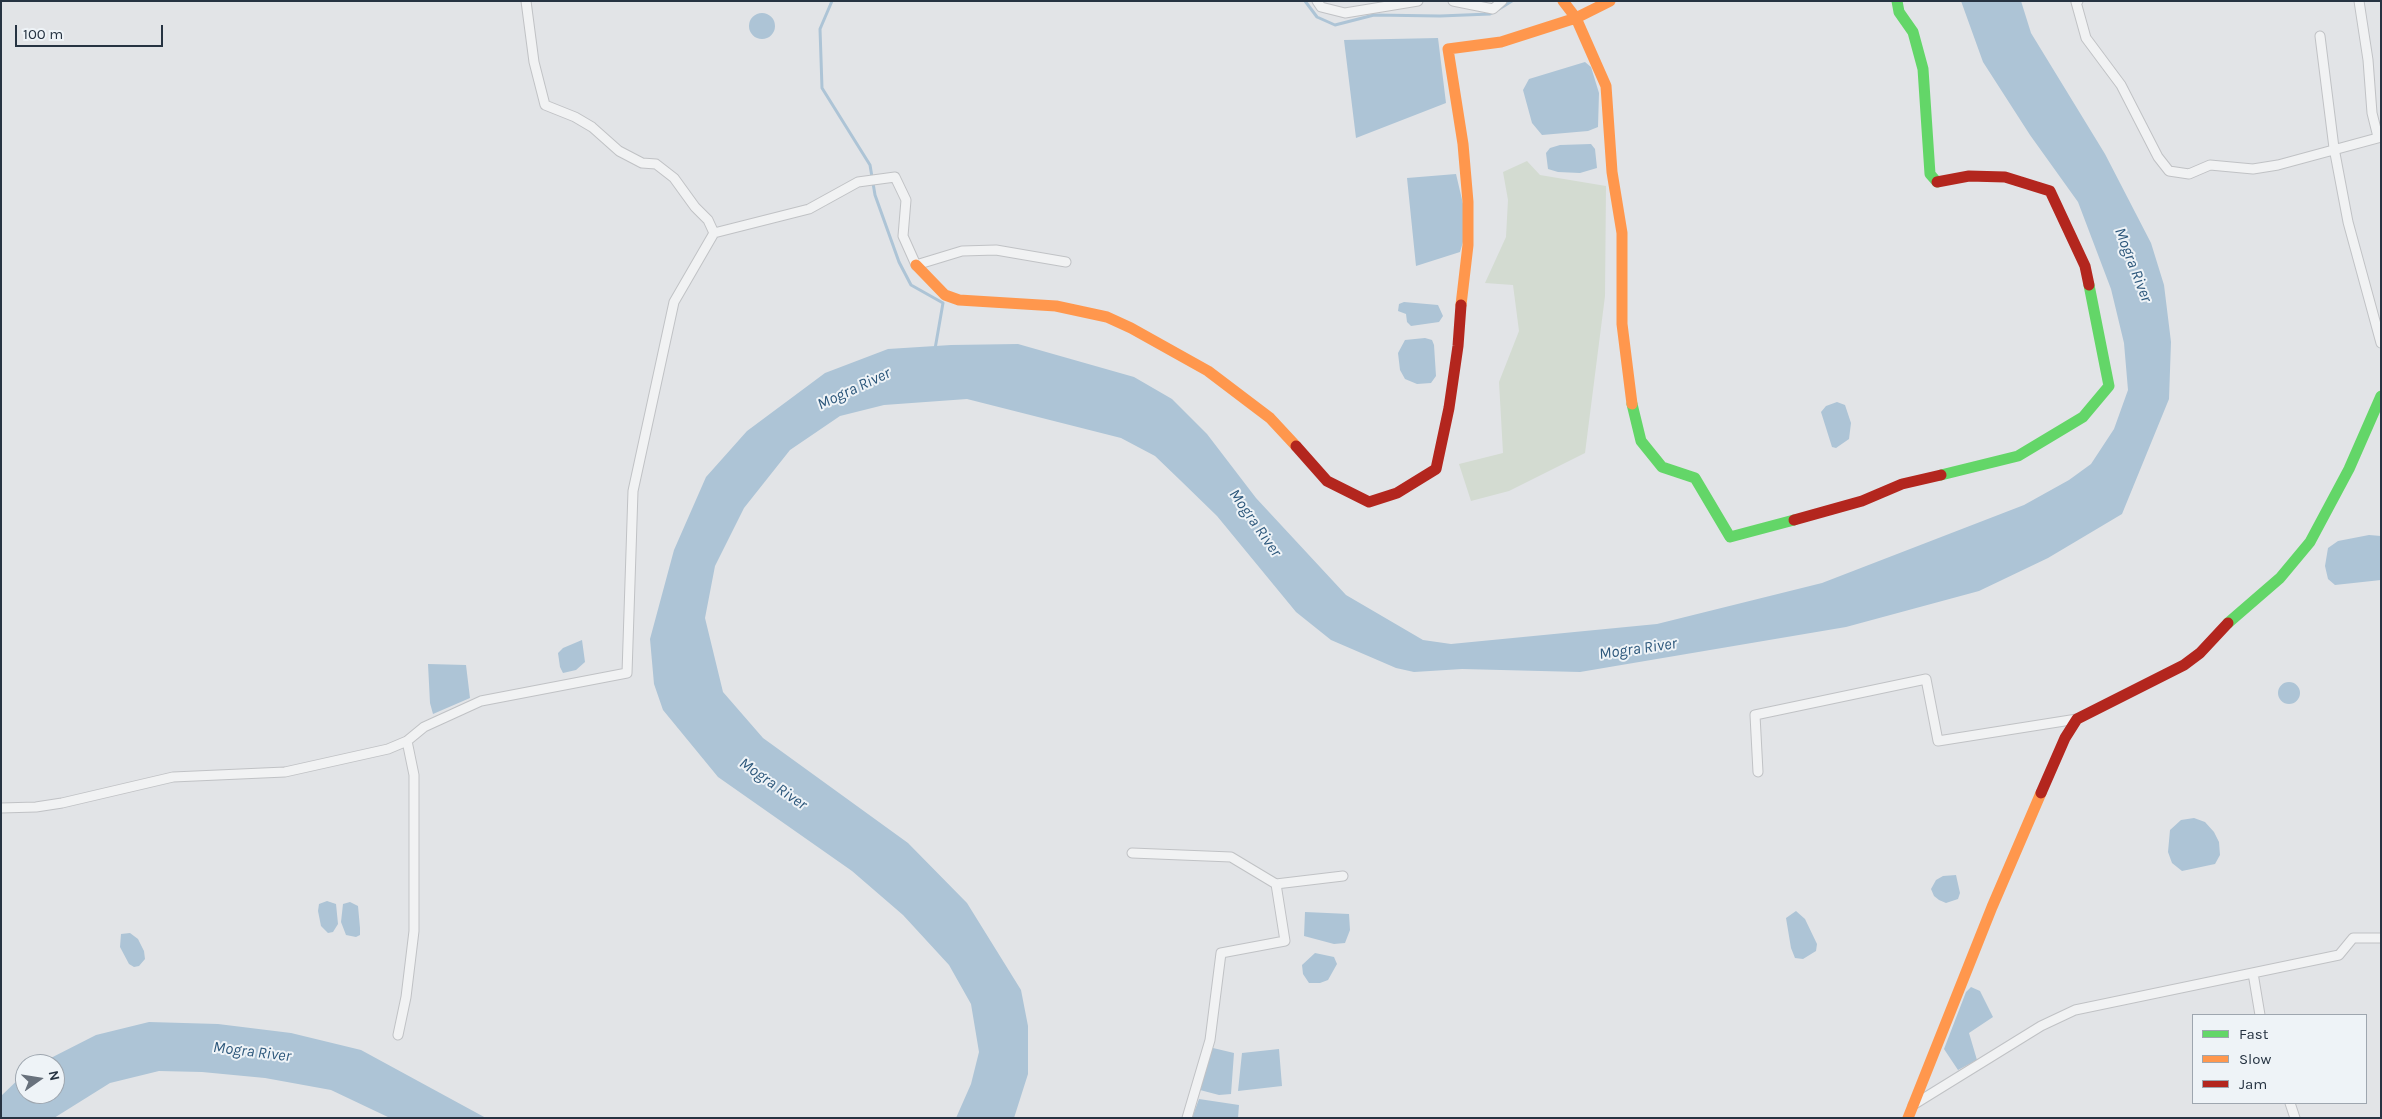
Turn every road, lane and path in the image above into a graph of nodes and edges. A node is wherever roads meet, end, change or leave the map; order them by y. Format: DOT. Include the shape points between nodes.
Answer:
graph roads {
  1 [pos="526,1"];
  2 [pos="1317,1"];
  3 [pos="1418,1"];
  4 [pos="1453,1"];
  5 [pos="1502,1"];
  6 [pos="1563,1"];
  7 [pos="1610,1"];
  8 [pos="1897,1"];
  9 [pos="2078,1"];
  10 [pos="2360,1"];
  11 [pos="1576,18"];
  12 [pos="2320,36"];
  13 [pos="2379,137"];
  14 [pos="2334,148"];
  15 [pos="714,233"];
  16 [pos="1066,262"];
  17 [pos="916,264"];
  18 [pos="2381,343"];
  19 [pos="2381,396"];
  20 [pos="2076,720"];
  21 [pos="407,741"];
  22 [pos="1758,772"];
  23 [pos="1,808"];
  24 [pos="1132,853"];
  25 [pos="1343,876"];
  26 [pos="1276,884"];
  27 [pos="2381,938"];
  28 [pos="2253,973"];
  29 [pos="2260,1014"];
  30 [pos="398,1035"];
  31 [pos="2290,1104"];
  32 [pos="1912,1106"];
  33 [pos="1187,1118"];
  34 [pos="1908,1118"];
  35 [pos="2295,1118"];
  1 -- 15 [label="street" via="534,62 545,105 592,127 619,151 642,163 656,164 674,178 708,220"];
  2 -- 3 [label="street" via="1321,7 1345,13"];
  4 -- 5 [label="street" via="1493,9"];
  6 -- 11 [label="street"];
  7 -- 11 [label="street"];
  8 -- 11 [label="street" via="1899,12 1913,32 1923,69 1930,174 1937,182 1969,176 2005,177 2050,191 2085,266 2109,386 2083,417 2018,456 1902,484 1862,501 1730,537 1695,478 1662,467 1642,441 1630,396 1622,324 1622,233 1612,172 1606,86"];
  9 -- 14 [label="street" via="2086,38 2121,85 2158,157 2169,171 2189,174 2210,165 2253,169"];
  10 -- 13 [label="street" via="2372,113"];
  11 -- 17 [label="street" via="1501,42 1448,49 1468,202 1468,245 1458,346 1436,469 1396,493 1369,502 1327,482 1270,418 1208,371 1131,328 1107,317 1056,306 959,300 945,295"];
  12 -- 14 [label="street"];
  13 -- 14 [label="street"];
  14 -- 18 [label="street" via="2348,222"];
  15 -- 17 [label="street" via="809,209 858,182 895,177 906,200 902,236"];
  15 -- 21 [label="street" via="674,302 633,491 627,673 481,701 424,728"];
  16 -- 17 [label="street" via="996,250 962,251"];
  19 -- 20 [label="street" via="2349,469 2320,524 2310,542 2280,578 2184,665"];
  20 -- 22 [label="street" via="1938,741 1926,679 1754,715"];
  20 -- 32 [label="street" via="2065,738 1992,907"];
  21 -- 23 [label="street" via="388,749 285,772 174,777 62,803"];
  21 -- 30 [label="street" via="414,775 414,931"];
  24 -- 26 [label="street" via="1231,857"];
  25 -- 26 [label="street"];
  26 -- 33 [label="street" via="1285,941 1221,953 1210,1040"];
  27 -- 28 [label="street" via="2353,938 2339,954"];
  28 -- 29 [label="street"];
  28 -- 32 [label="street" via="2075,1010 2041,1026"];
  31 -- 35 [label="street"];
  32 -- 34 [label="street"];
}
